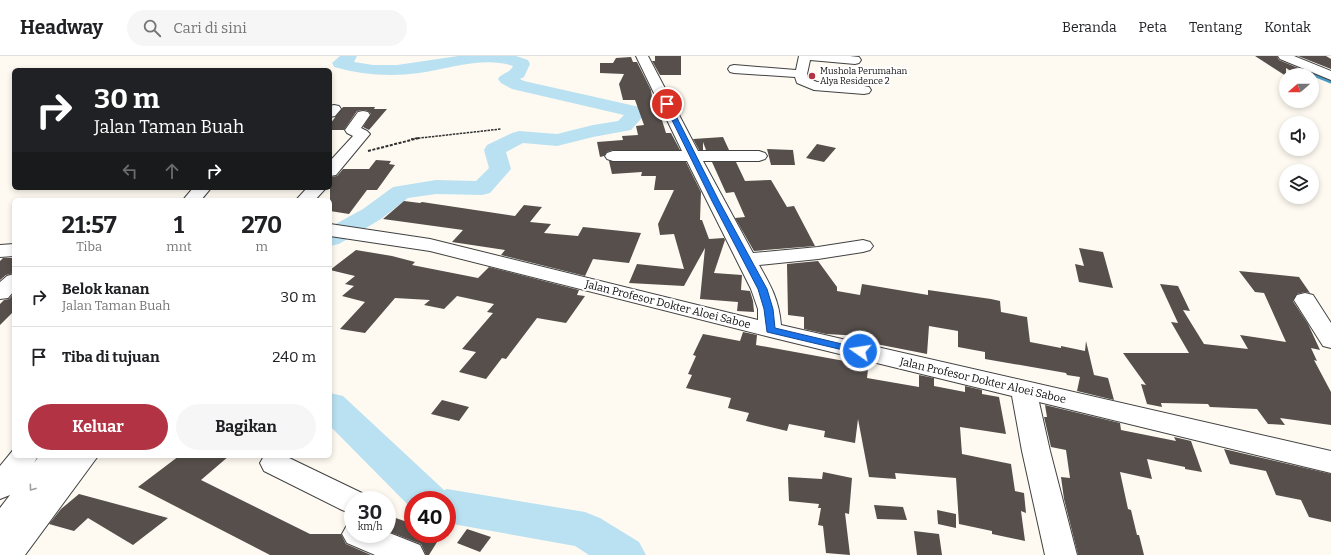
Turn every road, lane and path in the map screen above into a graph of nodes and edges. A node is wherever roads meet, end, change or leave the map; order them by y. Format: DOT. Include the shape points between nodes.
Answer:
graph roads {
  1 [pos="642,56"];
  2 [pos="1284,56"];
  3 [pos="789,59"];
  4 [pos="855,60"];
  5 [pos="803,63"];
  6 [pos="734,69"];
  7 [pos="817,71"];
  8 [pos="1331,76"];
  9 [pos="864,90"];
  10 [pos="363,116"];
  11 [pos="501,129"];
  12 [pos="693,155"];
  13 [pos="613,156"];
  14 [pos="759,156"];
  15 [pos="341,158"];
  16 [pos="332,169"];
  17 [pos="200,190"];
  18 [pos="315,190"];
  19 [pos="194,198"];
  20 [pos="307,198"];
  21 [pos="332,230"];
  22 [pos="863,246"];
  23 [pos="12,250"];
  24 [pos="0,251"];
  25 [pos="747,260"];
  26 [pos="12,282"];
  27 [pos="0,293"];
  28 [pos="1305,300"];
  29 [pos="770,330"];
  30 [pos="1331,341"];
  31 [pos="1024,390"];
  32 [pos="22,458"];
  33 [pos="54,458"];
  34 [pos="82,458"];
  35 [pos="1331,462"];
  36 [pos="274,463"];
  37 [pos="0,487"];
  38 [pos="344,498"];
  39 [pos="0,532"];
  40 [pos="379,543"];
  41 [pos="6,555"];
  42 [pos="408,555"];
  43 [pos="1061,555"];
  1 -- 12 [label="street"];
  2 -- 8 [label="street"];
  3 -- 5 [label="street"];
  4 -- 5 [label="street"];
  5 -- 6 [label="street"];
  5 -- 7 [label="street"];
  5 -- 9 [label="street" via="802,80 814,86"];
  10 -- 15 [label="street" via="352,130 362,134"];
  11 -- 15 [label="path" via="411,139"];
  12 -- 13 [label="street"];
  12 -- 14 [label="street"];
  12 -- 25 [label="street"];
  15 -- 16 [label="street"];
  17 -- 19 [label="street"];
  18 -- 20 [label="street"];
  21 -- 29 [label="street, Jalan Profesor Dokter Aloei Saboe" via="430,245"];
  22 -- 25 [label="street"];
  23 -- 24 [label="street"];
  25 -- 29 [label="street" via="769,309"];
  26 -- 27 [label="street"];
  28 -- 30 [label="street"];
  29 -- 31 [label="street, Jalan Profesor Dokter Aloei Saboe"];
  31 -- 35 [label="street, Jalan Profesor Dokter Aloei Saboe"];
  31 -- 43 [label="street"];
  32 -- 37 [label="street"];
  33 -- 39 [label="street, one-way"];
  34 -- 41 [label="street"];
  36 -- 38 [label="street"];
  40 -- 42 [label="street"];
}
